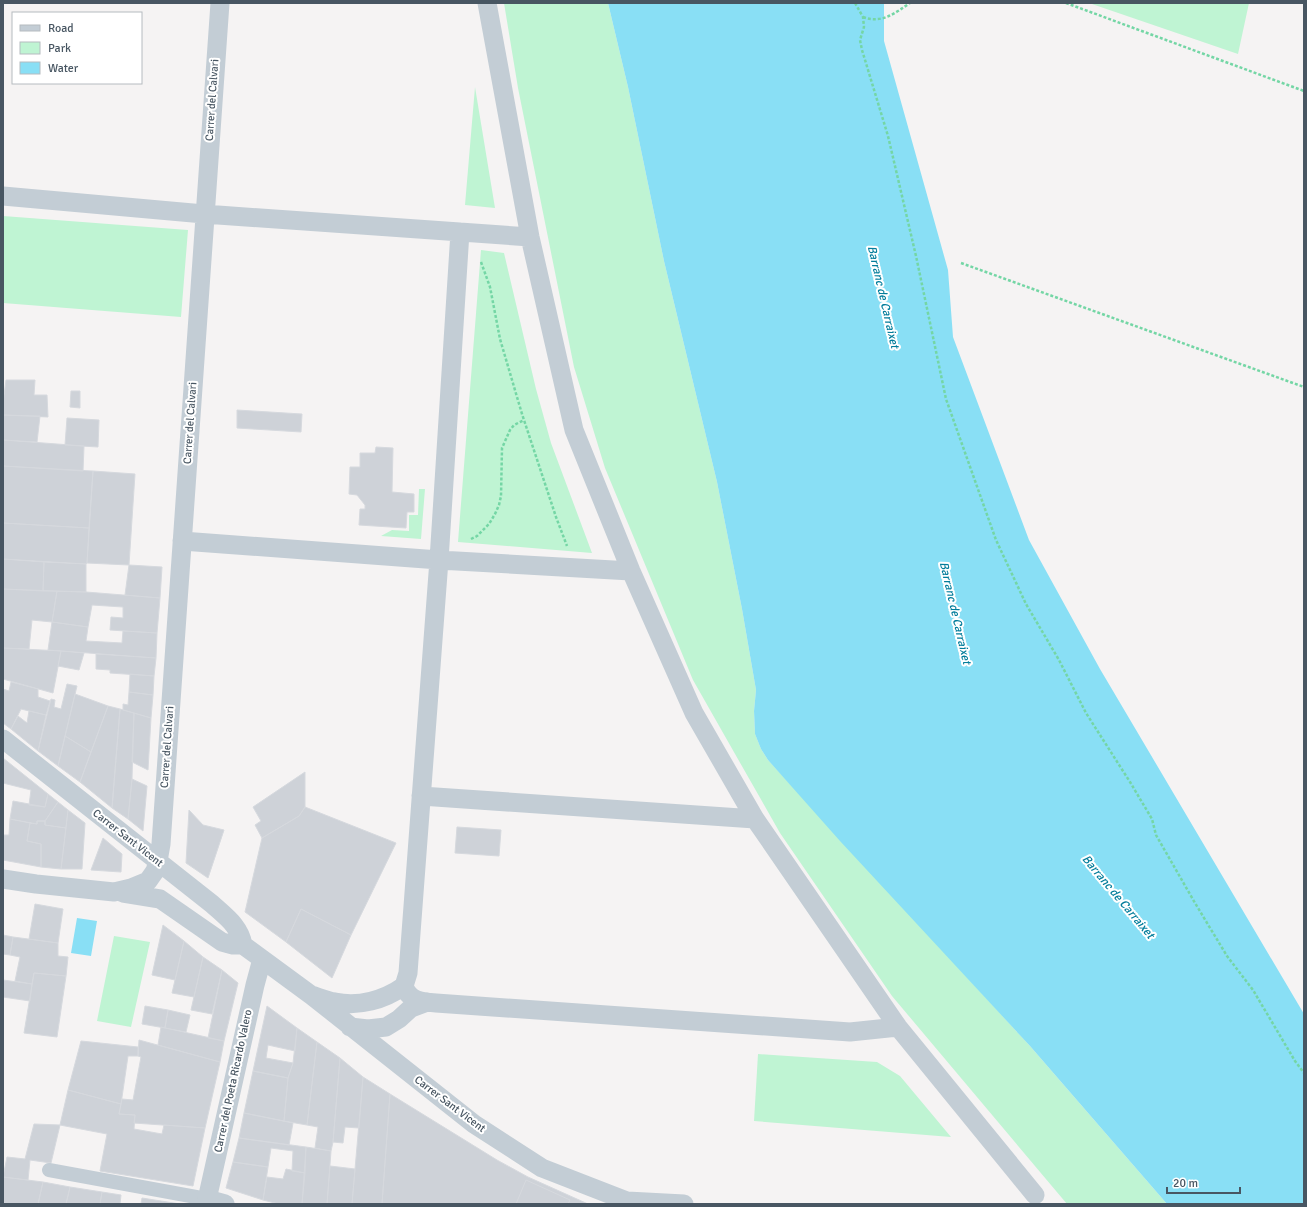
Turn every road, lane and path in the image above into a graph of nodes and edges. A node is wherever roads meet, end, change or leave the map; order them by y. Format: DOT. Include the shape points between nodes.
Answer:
graph roads {
  1 [pos="220,3"];
  2 [pos="487,3"];
  3 [pos="855,3"];
  4 [pos="910,3"];
  5 [pos="1066,3"];
  6 [pos="863,17"];
  7 [pos="1304,91"];
  8 [pos="3,196"];
  9 [pos="204,214"];
  10 [pos="460,232"];
  11 [pos="530,237"];
  12 [pos="480,258"];
  13 [pos="961,263"];
  14 [pos="1304,387"];
  15 [pos="524,420"];
  16 [pos="470,539"];
  17 [pos="182,541"];
  18 [pos="568,549"];
  19 [pos="439,560"];
  20 [pos="631,571"];
  21 [pos="3,739"];
  22 [pos="421,796"];
  23 [pos="755,819"];
  24 [pos="159,852"];
  25 [pos="3,879"];
  26 [pos="114,892"];
  27 [pos="243,945"];
  28 [pos="262,959"];
  29 [pos="404,986"];
  30 [pos="310,995"];
  31 [pos="427,1002"];
  32 [pos="350,1027"];
  33 [pos="898,1027"];
  34 [pos="1304,1073"];
  35 [pos="49,1170"];
  36 [pos="1035,1195"];
  37 [pos="213,1202"];
  38 [pos="684,1204"];
  1 -- 9 [label="street, Carrer del Calvari"];
  2 -- 11 [label="street"];
  3 -- 6 [label="path"];
  4 -- 6 [label="path" via="894,14 878,20"];
  5 -- 7 [label="path"];
  6 -- 34 [label="path" via="864,27 860,40 862,50 888,136 946,399 996,540 1026,604 1086,713 1152,819 1156,835 1195,903"];
  8 -- 9 [label="street"];
  9 -- 10 [label="street"];
  9 -- 17 [label="street, Carrer del Calvari"];
  10 -- 11 [label="street"];
  10 -- 19 [label="street"];
  11 -- 20 [label="street" via="574,430"];
  12 -- 15 [label="path" via="490,287 500,339"];
  13 -- 14 [label="path"];
  15 -- 16 [label="path" via="510,430 502,448 501,496 495,514 489,524"];
  15 -- 18 [label="path"];
  17 -- 19 [label="street"];
  17 -- 24 [label="street, Carrer del Calvari"];
  19 -- 20 [label="street"];
  19 -- 22 [label="street"];
  20 -- 23 [label="street" via="694,713"];
  21 -- 24 [label="street, Carrer Sant Vicent"];
  22 -- 23 [label="street"];
  22 -- 29 [label="street" via="408,973"];
  23 -- 33 [label="street"];
  24 -- 26 [label="street" via="155,871 148,881"];
  24 -- 27 [label="street, Carrer Sant Vicent" via="237,928"];
  25 -- 26 [label="street, Carrer Sant Vicent"];
  26 -- 27 [label="street, Carrer Sant Vicent" via="160,899 222,942"];
  27 -- 28 [label="street, Carrer Sant Vicent"];
  28 -- 30 [label="street, Carrer Sant Vicent"];
  28 -- 37 [label="street, Carrer del Poeta Ricardo Valero" via="252,998"];
  29 -- 30 [label="street" via="382,998 353,1004"];
  29 -- 31 [label="street" via="406,992 414,999"];
  30 -- 32 [label="street, Carrer Sant Vicent"];
  31 -- 32 [label="street" via="411,1008 386,1027 368,1030"];
  31 -- 33 [label="street" via="850,1032"];
  32 -- 38 [label="street, Carrer Sant Vicent" via="474,1124 542,1168 627,1201"];
  33 -- 36 [label="street"];
  35 -- 37 [label="street"];
}
